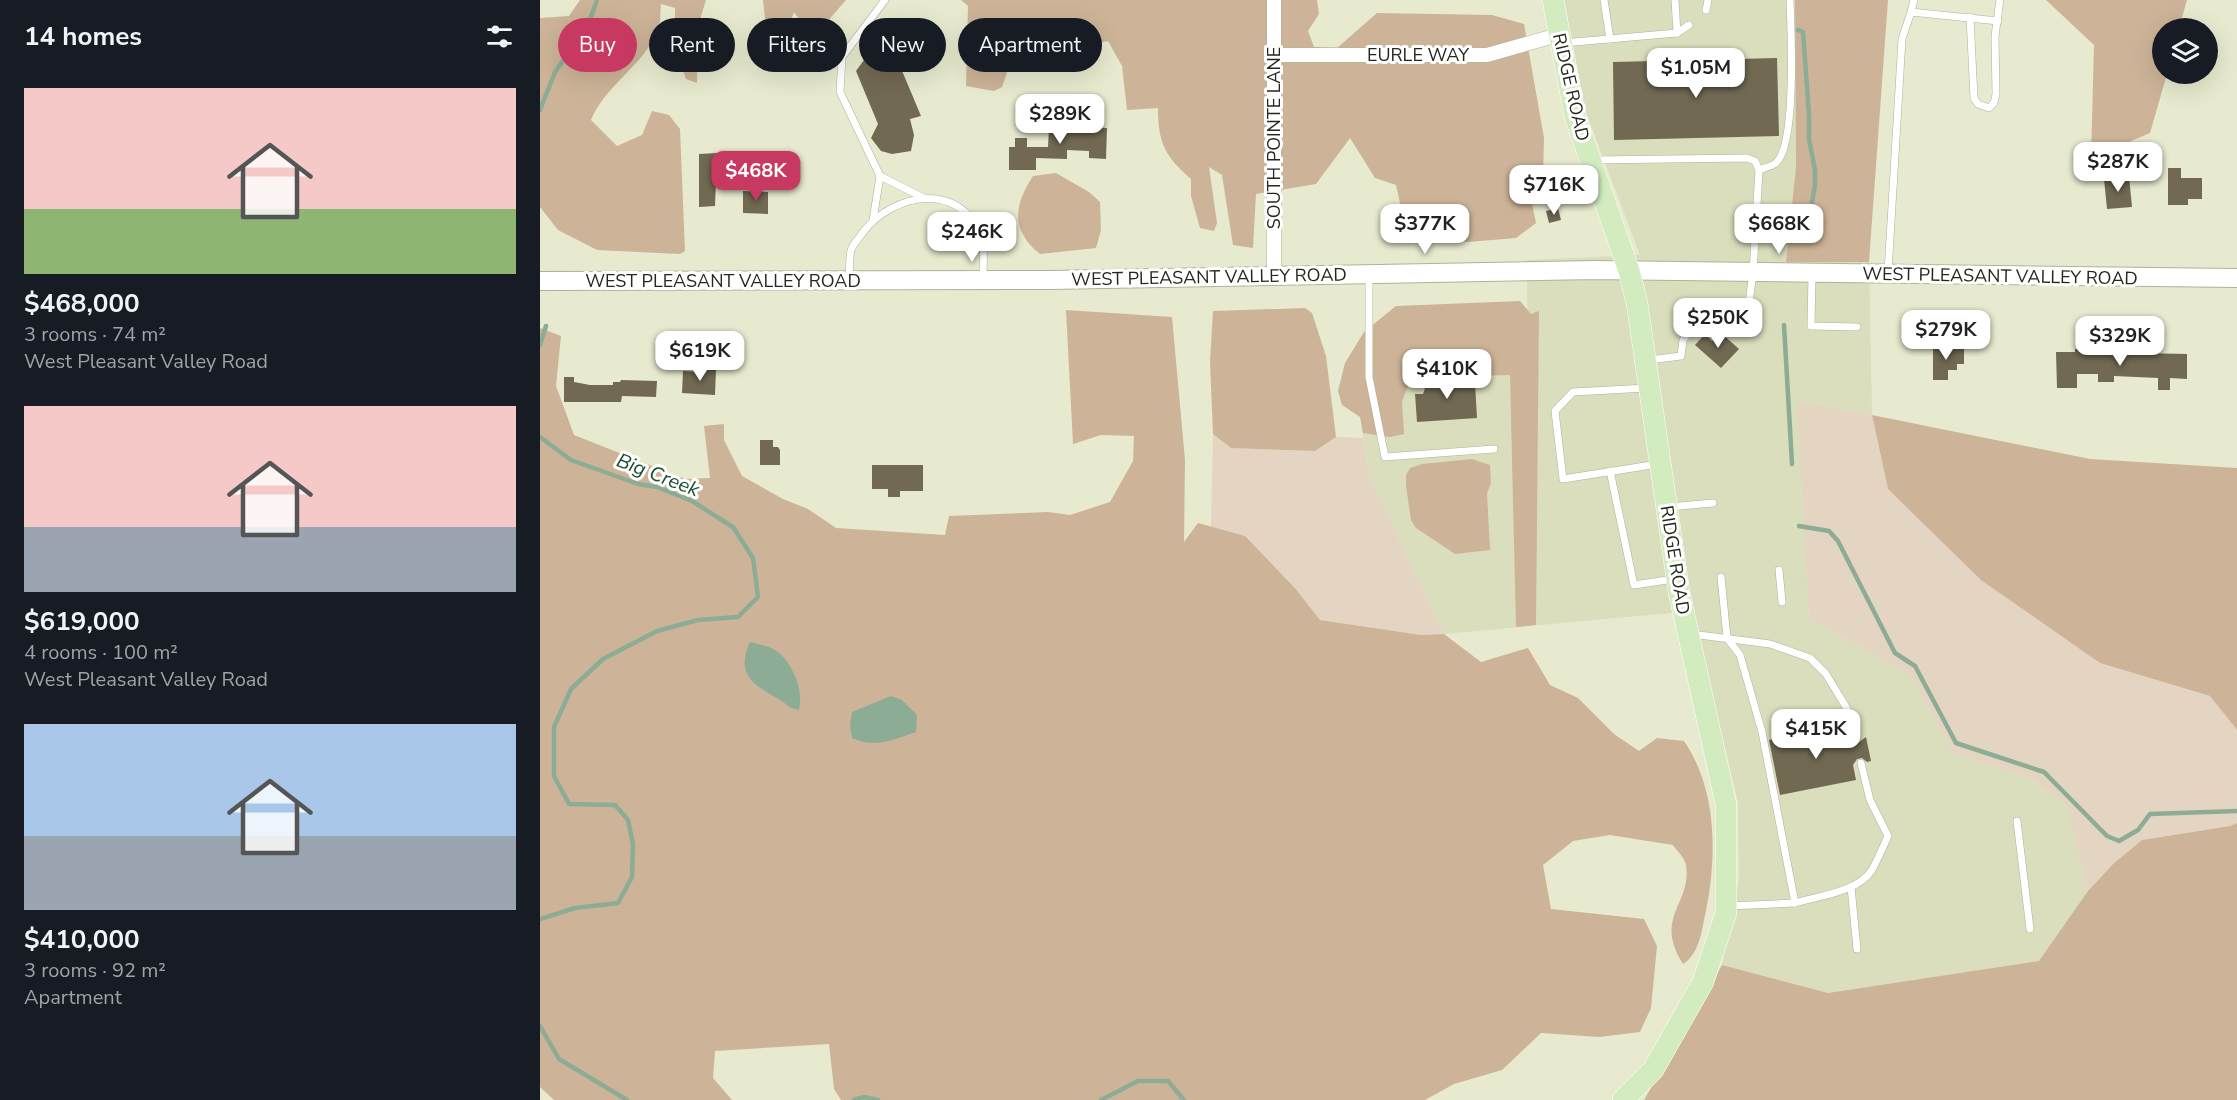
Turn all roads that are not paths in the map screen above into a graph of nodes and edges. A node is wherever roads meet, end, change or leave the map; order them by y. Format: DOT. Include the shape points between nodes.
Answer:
graph roads {
  1 [pos="885,0"];
  2 [pos="1274,0"];
  3 [pos="1553,0"];
  4 [pos="1604,0"];
  5 [pos="1675,0"];
  6 [pos="1708,0"];
  7 [pos="1790,0"];
  8 [pos="1914,0"];
  9 [pos="2000,0"];
  10 [pos="1706,10"];
  11 [pos="1911,12"];
  12 [pos="1970,17"];
  13 [pos="1998,21"];
  14 [pos="1689,25"];
  15 [pos="1677,33"];
  16 [pos="1559,39"];
  17 [pos="1610,39"];
  18 [pos="1274,55"];
  19 [pos="1590,160"];
  20 [pos="1759,170"];
  21 [pos="880,176"];
  22 [pos="924,198"];
  23 [pos="873,220"];
  24 [pos="1629,271"];
  25 [pos="1754,273"];
  26 [pos="1369,274"];
  27 [pos="1812,274"];
  28 [pos="1888,274"];
  29 [pos="1274,276"];
  30 [pos="2237,278"];
  31 [pos="540,281"];
  32 [pos="849,281"];
  33 [pos="983,281"];
  34 [pos="1857,327"];
  35 [pos="1645,360"];
  36 [pos="1649,387"];
  37 [pos="1494,449"];
  38 [pos="1660,464"];
  39 [pos="1610,471"];
  40 [pos="1713,503"];
  41 [pos="1666,507"];
  42 [pos="1779,570"];
  43 [pos="1721,577"];
  44 [pos="1677,579"];
  45 [pos="1782,602"];
  46 [pos="1688,633"];
  47 [pos="1727,639"];
  48 [pos="1857,738"];
  49 [pos="1861,763"];
  50 [pos="2017,821"];
  51 [pos="1851,887"];
  52 [pos="1795,903"];
  53 [pos="1726,906"];
  54 [pos="2030,929"];
  55 [pos="1857,949"];
  56 [pos="1623,1100"];
  1 -- 21 [label="lane" via="842,57 840,92"];
  2 -- 18 [label="street, SOUTH POINTE LANE"];
  3 -- 16 [label="main road, RIDGE ROAD"];
  4 -- 17 [label="lane"];
  5 -- 15 [label="lane"];
  6 -- 10 [label="lane"];
  7 -- 20 [label="lane" via="1790,102 1784,150 1776,163"];
  8 -- 11 [label="lane"];
  9 -- 13 [label="lane"];
  11 -- 12 [label="lane"];
  11 -- 28 [label="lane" via="1902,39"];
  12 -- 13 [label="lane"];
  12 -- 13 [label="lane" via="1974,98 1989,108 1996,94"];
  14 -- 15 [label="lane"];
  15 -- 17 [label="lane"];
  16 -- 17 [label="lane"];
  16 -- 18 [label="street, EURLE WAY" via="1487,54"];
  16 -- 19 [label="main road, RIDGE ROAD" via="1575,116"];
  18 -- 29 [label="street, SOUTH POINTE LANE"];
  19 -- 20 [label="lane" via="1747,158 1755,161"];
  19 -- 24 [label="main road, RIDGE ROAD"];
  20 -- 25 [label="lane"];
  21 -- 22 [label="lane"];
  21 -- 23 [label="lane"];
  22 -- 23 [label="lane" via="890,208"];
  22 -- 33 [label="lane" via="953,201 969,217 981,237"];
  23 -- 32 [label="lane" via="851,249"];
  24 -- 25 [label="main road, WEST PLEASANT VALLEY ROAD"];
  24 -- 26 [label="main road, WEST PLEASANT VALLEY ROAD"];
  24 -- 35 [label="main road, RIDGE ROAD"];
  25 -- 27 [label="main road, WEST PLEASANT VALLEY ROAD"];
  25 -- 35 [label="lane" via="1748,310 1707,310 1683,340 1681,356"];
  26 -- 29 [label="main road, WEST PLEASANT VALLEY ROAD"];
  26 -- 37 [label="lane" via="1369,377 1385,456"];
  27 -- 28 [label="main road, WEST PLEASANT VALLEY ROAD"];
  27 -- 34 [label="lane" via="1811,326"];
  28 -- 30 [label="main road, WEST PLEASANT VALLEY ROAD"];
  29 -- 33 [label="main road, WEST PLEASANT VALLEY ROAD"];
  31 -- 32 [label="main road, WEST PLEASANT VALLEY ROAD"];
  32 -- 33 [label="main road, WEST PLEASANT VALLEY ROAD"];
  35 -- 36 [label="main road, RIDGE ROAD"];
  36 -- 38 [label="main road, RIDGE ROAD"];
  36 -- 39 [label="lane" via="1573,392 1555,411 1563,478"];
  38 -- 39 [label="lane"];
  38 -- 41 [label="main road, RIDGE ROAD"];
  39 -- 44 [label="lane" via="1634,585"];
  40 -- 41 [label="lane"];
  41 -- 44 [label="main road, RIDGE ROAD"];
  42 -- 45 [label="lane"];
  43 -- 47 [label="lane"];
  44 -- 46 [label="main road, RIDGE ROAD"];
  46 -- 47 [label="lane"];
  46 -- 53 [label="main road, RIDGE ROAD" via="1726,804"];
  47 -- 48 [label="lane" via="1776,646 1810,658 1826,674 1846,707"];
  47 -- 52 [label="lane" via="1740,654 1762,732"];
  49 -- 51 [label="lane" via="1870,800 1888,836 1871,872"];
  50 -- 54 [label="lane"];
  51 -- 52 [label="lane"];
  51 -- 55 [label="lane"];
  52 -- 53 [label="lane"];
  53 -- 56 [label="main road, RIDGE ROAD" via="1703,982 1653,1070"];
}
